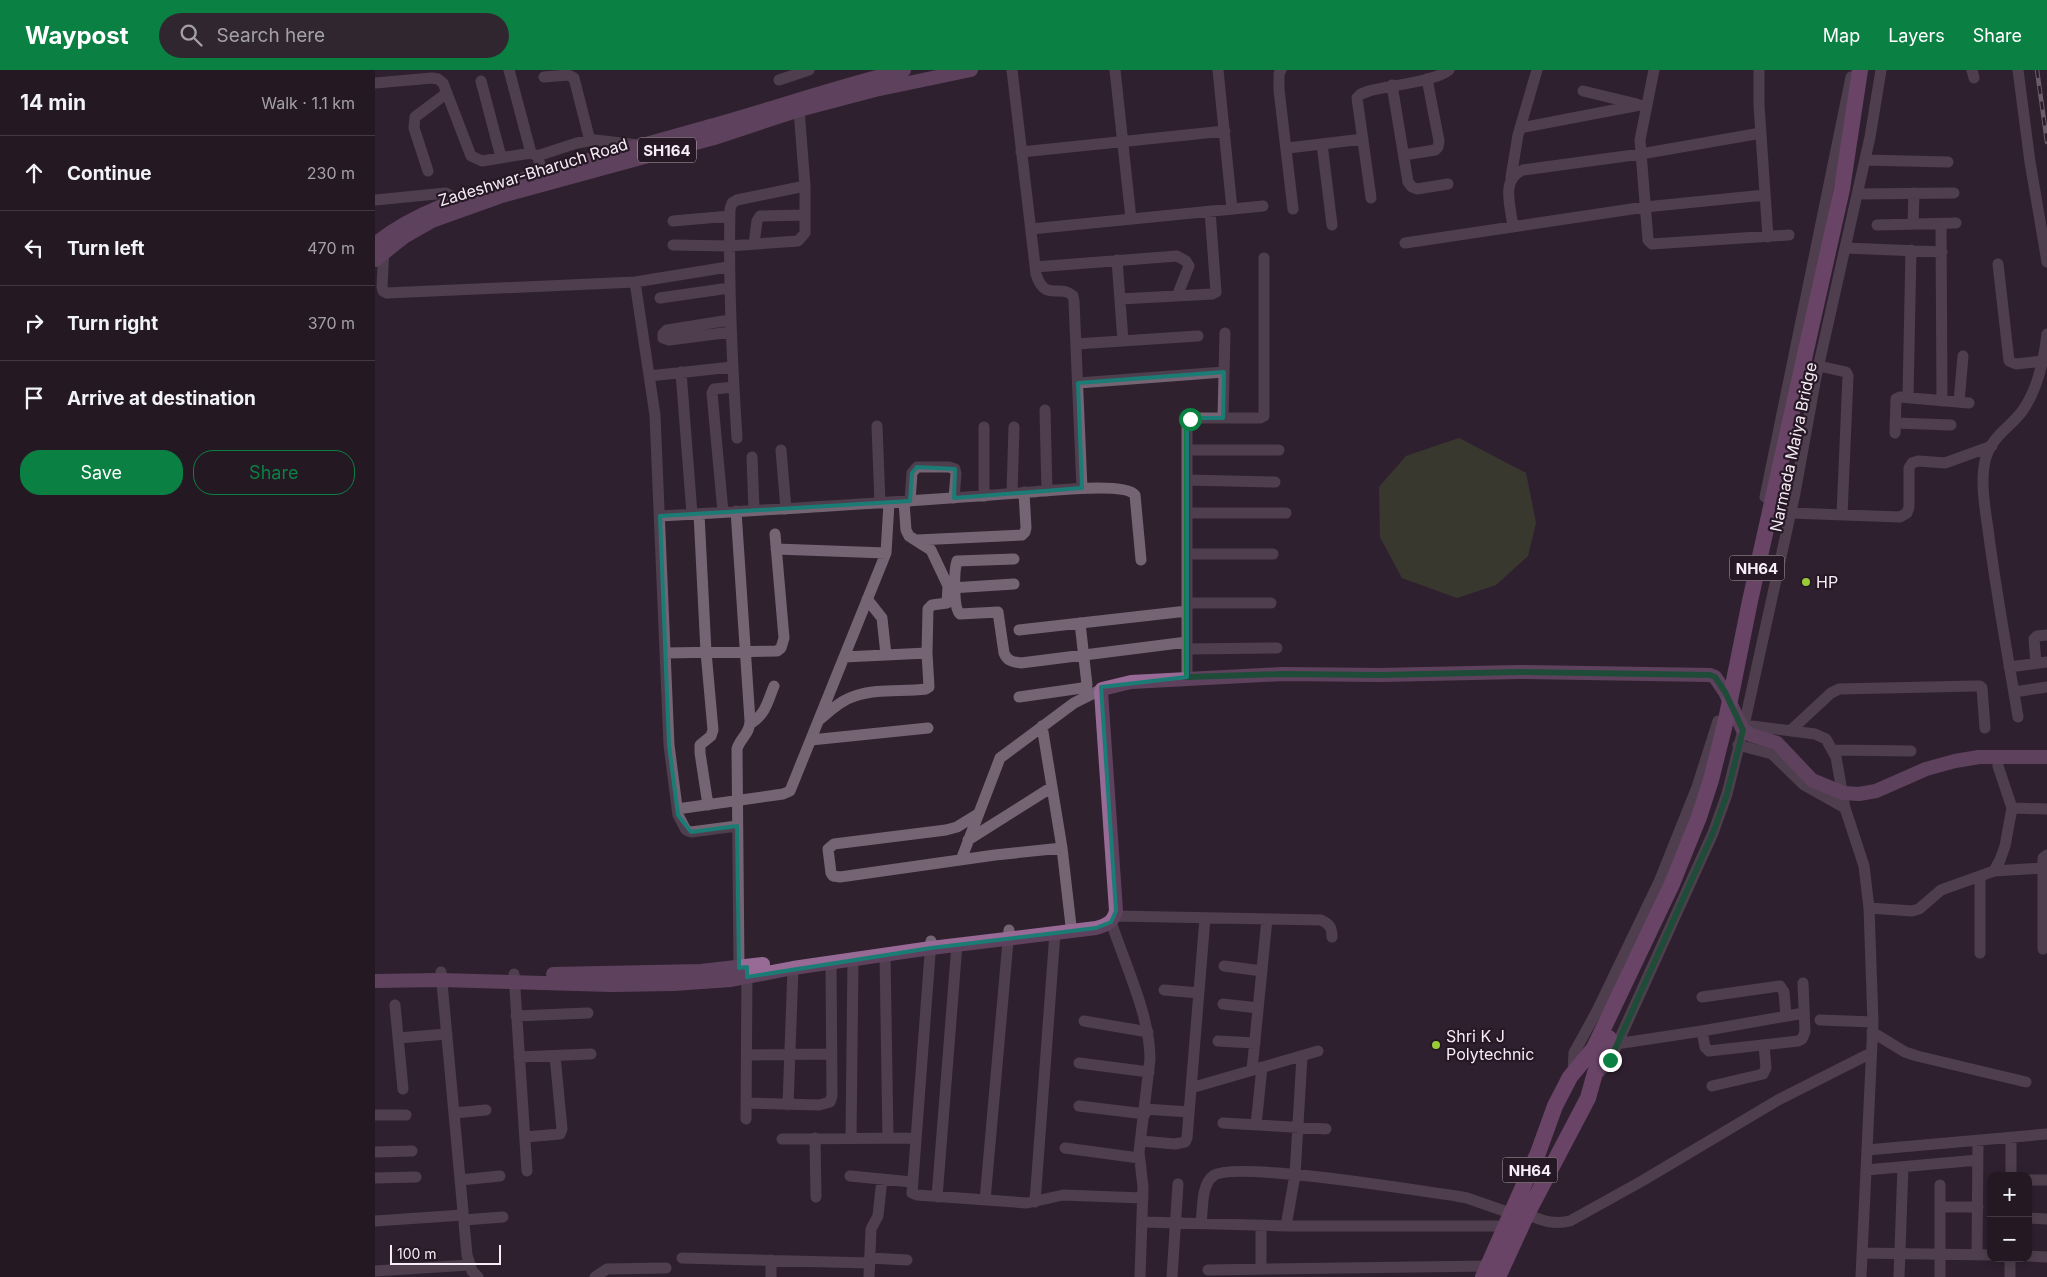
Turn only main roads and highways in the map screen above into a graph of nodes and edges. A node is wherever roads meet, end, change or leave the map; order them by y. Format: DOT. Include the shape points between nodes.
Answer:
graph roads {
  1 [pos="904,70"];
  2 [pos="971,70"];
  3 [pos="1860,70"];
  4 [pos="1871,70"];
  5 [pos="379,248"];
  6 [pos="1723,690"];
  7 [pos="1102,693"];
  8 [pos="2047,757"];
  9 [pos="1096,928"];
  10 [pos="1009,934"];
  11 [pos="931,944"];
  12 [pos="744,970"];
  13 [pos="375,974"];
  14 [pos="441,976"];
  15 [pos="375,981"];
  16 [pos="1605,1048"];
  17 [pos="1517,1218"];
  18 [pos="1489,1273"];
  1 -- 5 [label="main road, Zadeshwar-Bharuch Road / SH164" via="457,200 417,216"];
  2 -- 5 [label="main road, Zadeshwar-Bharuch Road / SH164" via="799,110 714,138 502,196 432,221"];
  3 -- 16 [label="highway, NH64" via="1842,189 1711,780"];
  4 -- 16 [label="highway, Narmada Maiya Bridge / NH64" via="1848,206 1713,797"];
  6 -- 7 [label="main road" via="1519,679 1187,684"];
  6 -- 7 [label="main road" via="1710,675 1519,672 1187,677 1131,682"];
  6 -- 8 [label="main road" via="1751,735 1777,743 1811,780 1843,793 1876,791 1926,769 1955,761 1979,757"];
  7 -- 9 [label="main road" via="1116,911 1113,919"];
  9 -- 10 [label="main road"];
  9 -- 10 [label="main road" via="1033,927"];
  10 -- 11 [label="main road"];
  10 -- 11 [label="main road" via="957,944"];
  11 -- 12 [label="main road" via="879,946"];
  11 -- 12 [label="main road" via="793,968"];
  12 -- 14 [label="main road" via="731,980 673,984 612,985 514,977"];
  13 -- 14 [label="main road"];
  14 -- 15 [label="main road"];
  16 -- 17 [label="highway, NH64" via="1588,1098"];
  16 -- 17 [label="highway, NH64" via="1573,1073 1555,1106"];
  17 -- 18 [label="highway, NH64"];
}
